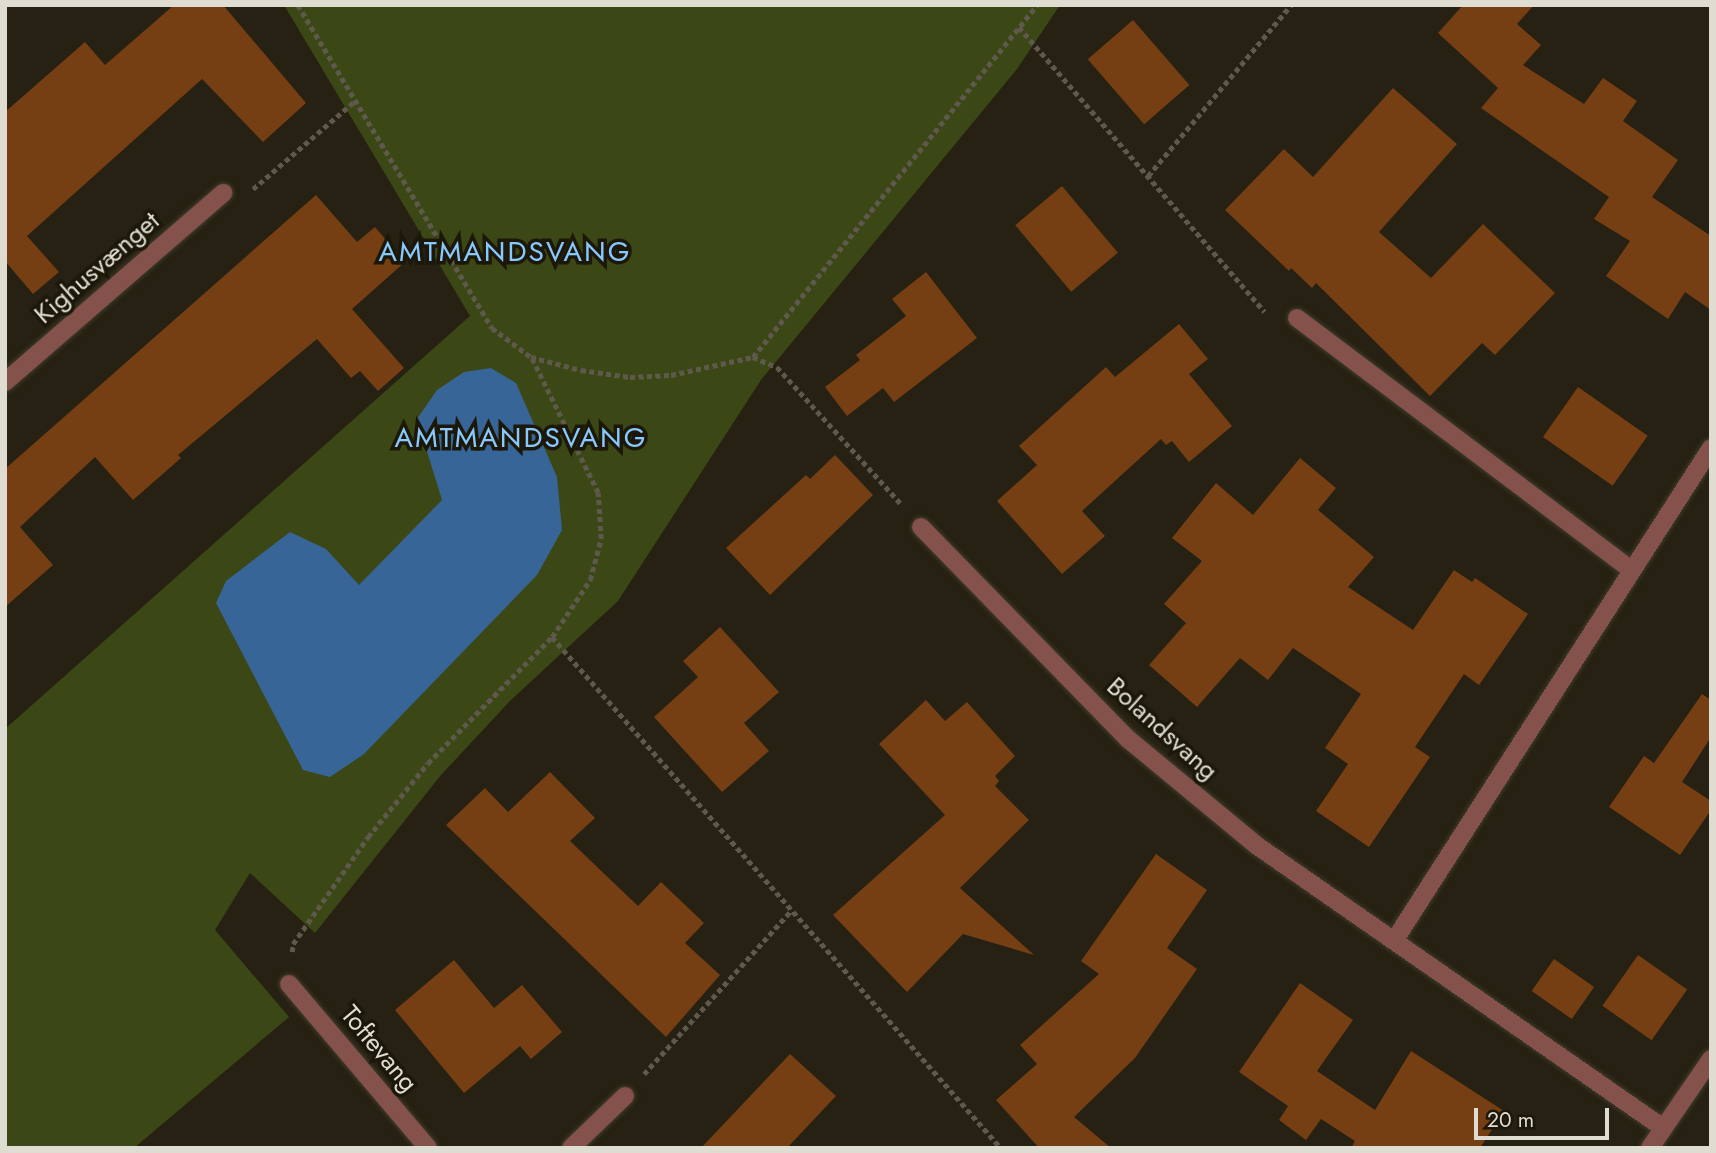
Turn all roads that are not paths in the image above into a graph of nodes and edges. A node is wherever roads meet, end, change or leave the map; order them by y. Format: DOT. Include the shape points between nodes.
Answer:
graph roads {
  1 [pos="223,193"];
  2 [pos="1297,318"];
  3 [pos="5,382"];
  4 [pos="1711,448"];
  5 [pos="921,527"];
  6 [pos="1630,569"];
  7 [pos="1394,941"];
  8 [pos="289,984"];
  9 [pos="1711,1059"];
  10 [pos="625,1096"];
  11 [pos="1663,1128"];
  12 [pos="428,1148"];
  13 [pos="571,1148"];
  14 [pos="1650,1148"];
  1 -- 3 [label="street, Kighusvænget"];
  2 -- 6 [label="street"];
  4 -- 6 [label="street"];
  5 -- 7 [label="street, Bolandsvang" via="1128,739 1283,867"];
  6 -- 7 [label="street"];
  7 -- 11 [label="street, Bolandsvang"];
  8 -- 12 [label="street, Toftevang"];
  9 -- 11 [label="street"];
  10 -- 13 [label="street"];
  11 -- 14 [label="street"];
}
